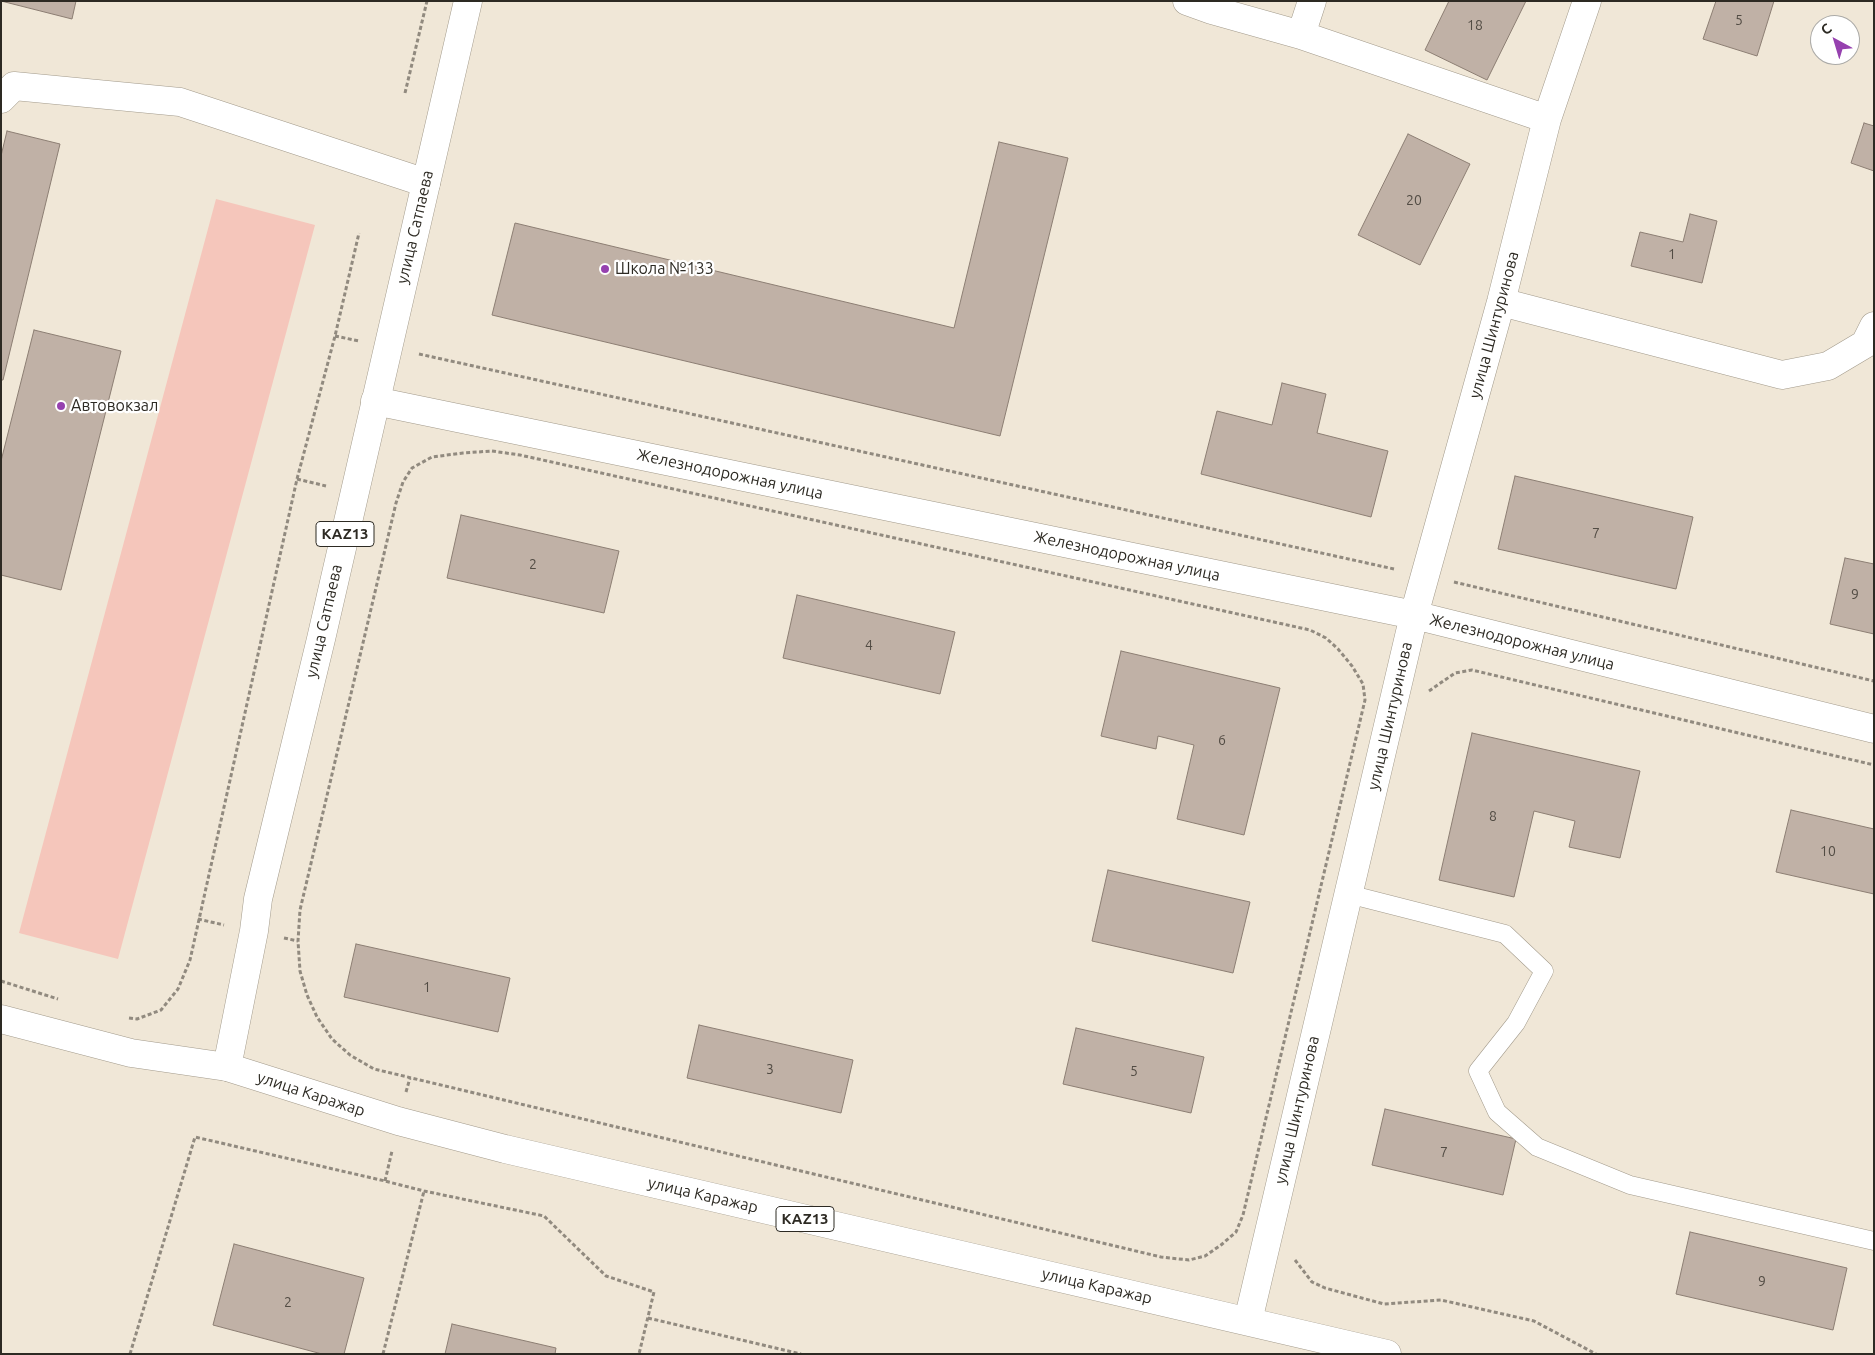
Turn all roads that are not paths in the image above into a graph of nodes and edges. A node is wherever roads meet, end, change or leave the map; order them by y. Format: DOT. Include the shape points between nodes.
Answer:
graph roads {
  1 [pos="468,1"];
  2 [pos="1186,1"];
  3 [pos="1312,1"];
  4 [pos="1588,1"];
  5 [pos="1301,35"];
  6 [pos="5,88"];
  7 [pos="1547,120"];
  8 [pos="426,184"];
  9 [pos="1501,302"];
  10 [pos="1874,326"];
  11 [pos="376,401"];
  12 [pos="1414,615"];
  13 [pos="1874,729"];
  14 [pos="1348,894"];
  15 [pos="1,1019"];
  16 [pos="227,1067"];
  17 [pos="1874,1241"];
  18 [pos="1248,1321"];
  19 [pos="1387,1354"];
  1 -- 8 [label="street, улица Сатпаева / KAZ13"];
  2 -- 5 [label="street"];
  3 -- 5 [label="street"];
  4 -- 7 [label="street, улица Шинтуринова"];
  5 -- 7 [label="street"];
  6 -- 8 [label="street" via="180,102"];
  7 -- 9 [label="street, улица Шинтуринова"];
  8 -- 11 [label="street, улица Сатпаева / KAZ13"];
  9 -- 10 [label="street" via="1782,375 1828,366 1865,344"];
  9 -- 12 [label="street, улица Шинтуринова"];
  11 -- 12 [label="street, Железнодорожная улица"];
  11 -- 16 [label="street, улица Сатпаева / KAZ13" via="258,899"];
  12 -- 13 [label="street, Железнодорожная улица"];
  12 -- 14 [label="street, улица Шинтуринова"];
  14 -- 17 [label="lane" via="1506,934 1544,971 1516,1023 1478,1071 1497,1112 1536,1147 1630,1186"];
  14 -- 18 [label="street, улица Шинтуринова"];
  15 -- 16 [label="street, улица Каражар" via="130,1053"];
  16 -- 18 [label="street, улица Каражар / KAZ13" via="398,1121 505,1149"];
  18 -- 19 [label="street, улица Каражар / KAZ13"];
}
